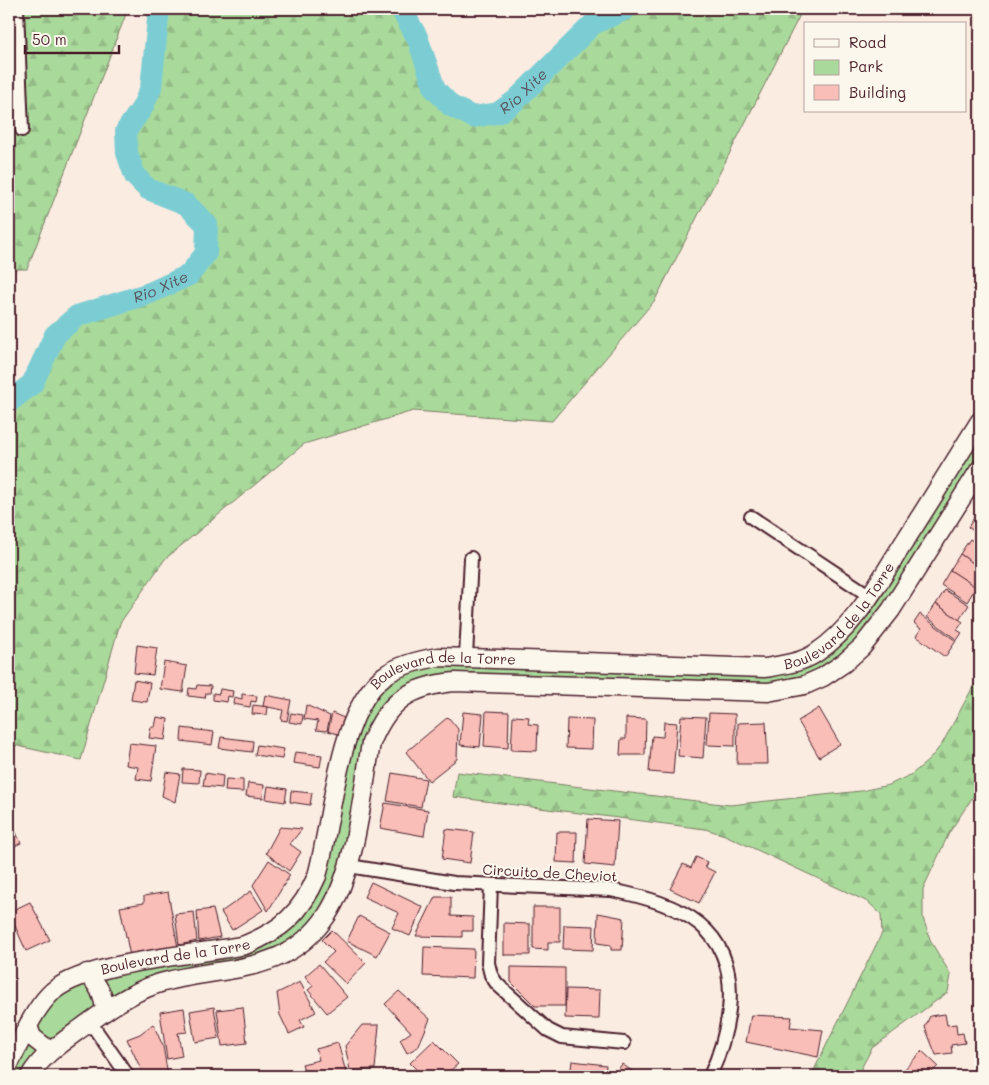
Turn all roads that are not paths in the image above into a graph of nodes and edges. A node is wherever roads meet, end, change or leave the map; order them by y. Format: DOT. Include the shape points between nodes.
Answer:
graph roads {
  1 [pos="17,9"];
  2 [pos="22,130"];
  3 [pos="980,421"];
  4 [pos="980,470"];
  5 [pos="751,517"];
  6 [pos="470,558"];
  7 [pos="870,596"];
  8 [pos="466,657"];
  9 [pos="348,866"];
  10 [pos="492,884"];
  11 [pos="87,973"];
  12 [pos="105,1011"];
  13 [pos="90,1022"];
  14 [pos="28,1026"];
  15 [pos="624,1044"];
  16 [pos="50,1051"];
  17 [pos="9,1064"];
  18 [pos="30,1076"];
  19 [pos="128,1076"];
  20 [pos="710,1076"];
  1 -- 2 [label="street"];
  3 -- 7 [label="street, Boulevard de la Torre"];
  4 -- 9 [label="street, Boulevard de la Torre" via="876,632 844,663 805,686 768,692 455,682 432,684 411,691 395,703 371,743"];
  5 -- 7 [label="street"];
  6 -- 8 [label="street"];
  7 -- 8 [label="street, Boulevard de la Torre" via="830,644 790,663 765,668"];
  8 -- 11 [label="street, Boulevard de la Torre" via="417,661 386,675 360,704 350,732 317,876 307,899 294,915 262,938 246,945"];
  9 -- 10 [label="street, Circuito de Cheviot" via="439,882"];
  9 -- 12 [label="street, Boulevard de la Torre" via="327,914 296,948 275,960 249,968 160,983 126,997"];
  10 -- 15 [label="street" via="488,963 497,984 548,1030 562,1037"];
  10 -- 20 [label="street, Circuito de Cheviot" via="611,890 636,895 695,919 714,938 726,958 731,986 726,1034"];
  11 -- 12 [label="street" via="99,987"];
  11 -- 14 [label="street, Boulevard de la Torre" via="49,994"];
  12 -- 13 [label="street, Boulevard de la Torre"];
  13 -- 16 [label="street, Boulevard de la Torre"];
  13 -- 19 [label="street"];
  14 -- 16 [label="street" via="32,1037"];
  14 -- 17 [label="street, Boulevard de la Torre"];
  16 -- 18 [label="street, Boulevard de la Torre"];
}
